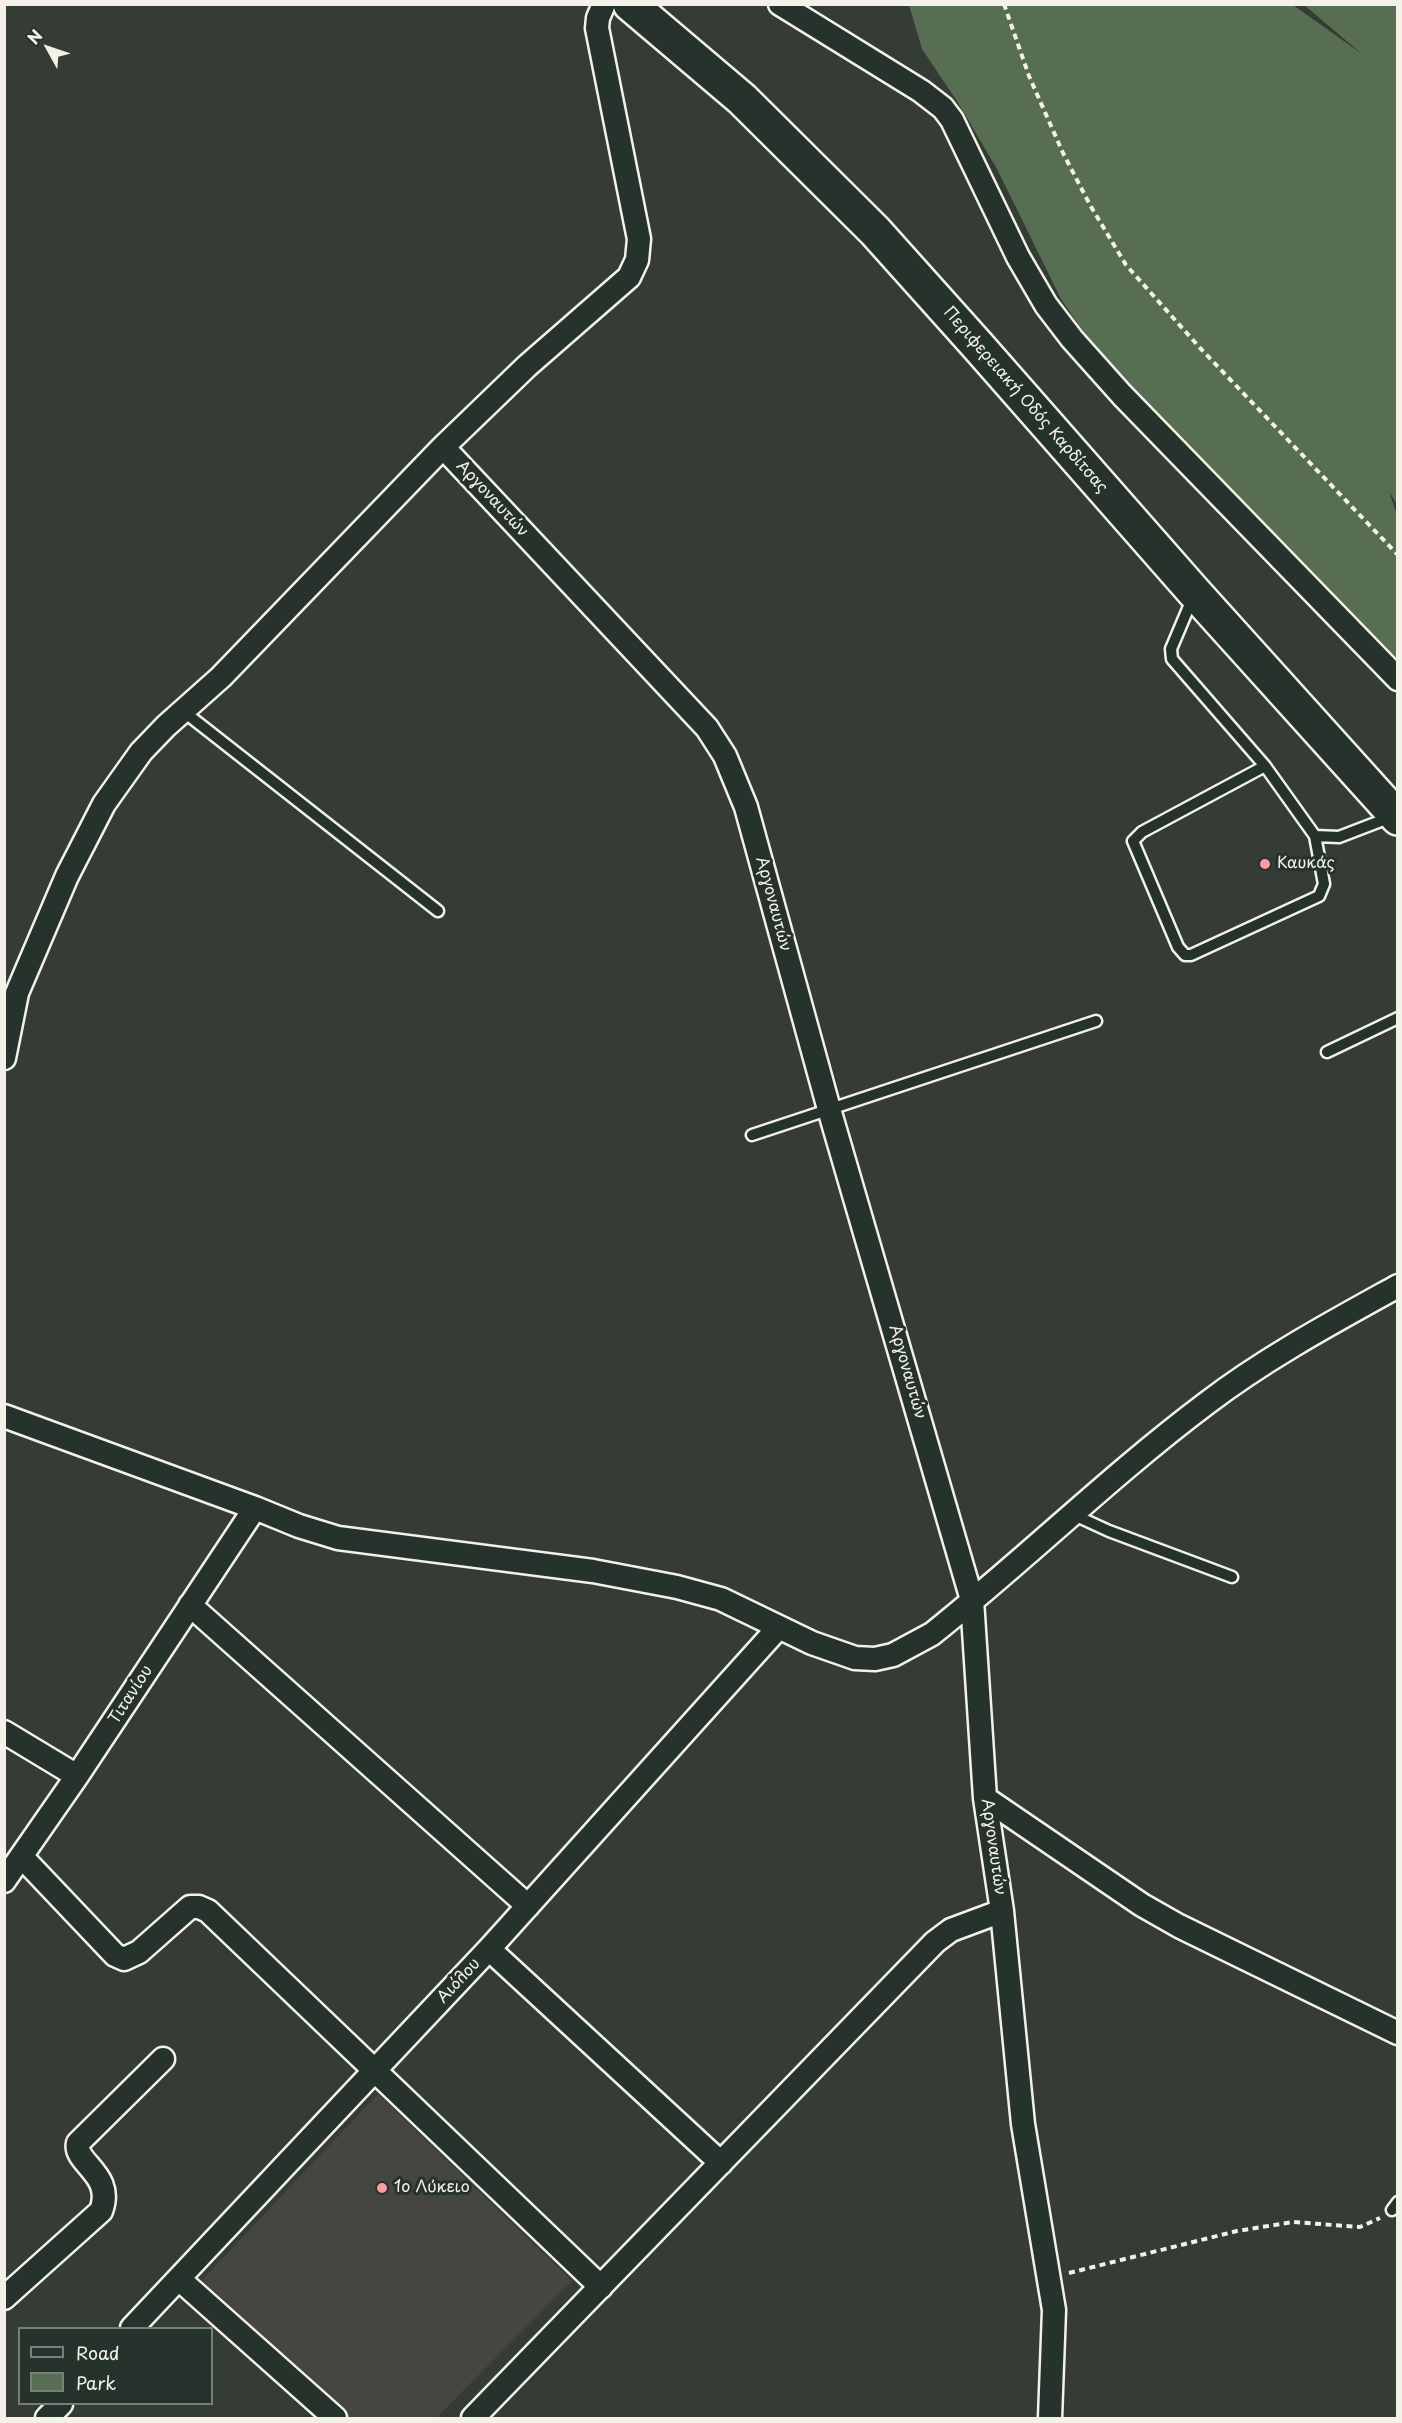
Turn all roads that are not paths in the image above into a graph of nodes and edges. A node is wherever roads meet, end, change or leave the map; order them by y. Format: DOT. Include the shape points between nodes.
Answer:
graph roads {
  1 [pos="604,4"];
  2 [pos="630,4"];
  3 [pos="780,4"];
  4 [pos="443,447"];
  5 [pos="1195,594"];
  6 [pos="1398,679"];
  7 [pos="183,711"];
  8 [pos="1265,766"];
  9 [pos="1396,817"];
  10 [pos="1315,836"];
  11 [pos="438,911"];
  12 [pos="11,990"];
  13 [pos="1398,1018"];
  14 [pos="1096,1021"];
  15 [pos="1328,1052"];
  16 [pos="4,1058"];
  17 [pos="829,1109"];
  18 [pos="752,1135"];
  19 [pos="1398,1286"];
  20 [pos="4,1416"];
  21 [pos="255,1508"];
  22 [pos="1072,1514"];
  23 [pos="1232,1577"];
  24 [pos="972,1600"];
  25 [pos="190,1605"];
  26 [pos="779,1627"];
  27 [pos="4,1732"];
  28 [pos="77,1776"];
  29 [pos="985,1797"];
  30 [pos="22,1857"];
  31 [pos="4,1881"];
  32 [pos="528,1906"];
  33 [pos="1002,1911"];
  34 [pos="489,1949"];
  35 [pos="1398,2033"];
  36 [pos="163,2059"];
  37 [pos="375,2072"];
  38 [pos="721,2163"];
  39 [pos="179,2279"];
  40 [pos="601,2287"];
  41 [pos="4,2298"];
  42 [pos="133,2327"];
  43 [pos="59,2405"];
  44 [pos="47,2418"];
  45 [pos="335,2418"];
  46 [pos="473,2418"];
  47 [pos="1051,2418"];
  1 -- 4 [label="street" via="597,28 637,223 637,260 621,286 527,366"];
  2 -- 5 [label="main road, Περιφερειακή Οδός Καρδίτσας" via="742,99 874,231"];
  3 -- 6 [label="street" via="943,108 1018,257 1072,339"];
  4 -- 7 [label="street"];
  4 -- 17 [label="street, Αργοναυτών" via="719,744 746,807"];
  5 -- 8 [label="lane" via="1171,649 1172,659"];
  5 -- 9 [label="main road, Περιφερειακή Οδός Καρδίτσας"];
  7 -- 11 [label="lane"];
  7 -- 12 [label="street" via="141,752 104,804"];
  8 -- 10 [label="lane"];
  8 -- 10 [label="lane" via="1133,841 1178,947 1185,955 1191,955 1319,896 1324,884"];
  9 -- 10 [label="lane" via="1339,837"];
  12 -- 16 [label="street"];
  13 -- 15 [label="lane"];
  14 -- 17 [label="lane"];
  17 -- 18 [label="lane"];
  17 -- 24 [label="street, Αργοναυτών"];
  19 -- 22 [label="street" via="1209,1401"];
  20 -- 21 [label="street"];
  21 -- 25 [label="street, Τιτανίου"];
  21 -- 26 [label="street" via="338,1538 593,1571 677,1587 721,1599"];
  22 -- 23 [label="lane"];
  22 -- 24 [label="street"];
  24 -- 26 [label="street" via="920,1642 875,1659 843,1655"];
  24 -- 29 [label="street, Αργοναυτών"];
  25 -- 28 [label="street, Τιτανίου"];
  25 -- 32 [label="street"];
  26 -- 32 [label="street, Αιόλου"];
  27 -- 28 [label="street"];
  28 -- 30 [label="street, Τιτανίου"];
  29 -- 33 [label="street, Αργοναυτών"];
  29 -- 35 [label="street" via="1142,1905"];
  30 -- 31 [label="street, Τιτανίου"];
  30 -- 37 [label="street" via="115,1955 124,1959 139,1952 190,1907 203,1908"];
  32 -- 34 [label="street, Αιόλου"];
  33 -- 38 [label="street" via="951,1930 935,1942"];
  33 -- 47 [label="street, Αργοναυτών" via="1023,2124 1054,2310"];
  34 -- 37 [label="street, Αιόλου"];
  34 -- 38 [label="street"];
  36 -- 41 [label="street" via="78,2143 79,2153 102,2182 105,2194 101,2211"];
  37 -- 39 [label="street, Αιόλου"];
  37 -- 40 [label="street"];
  38 -- 40 [label="street"];
  39 -- 42 [label="street, Αιόλου"];
  39 -- 45 [label="street"];
  40 -- 46 [label="street"];
  43 -- 44 [label="street"];
}
